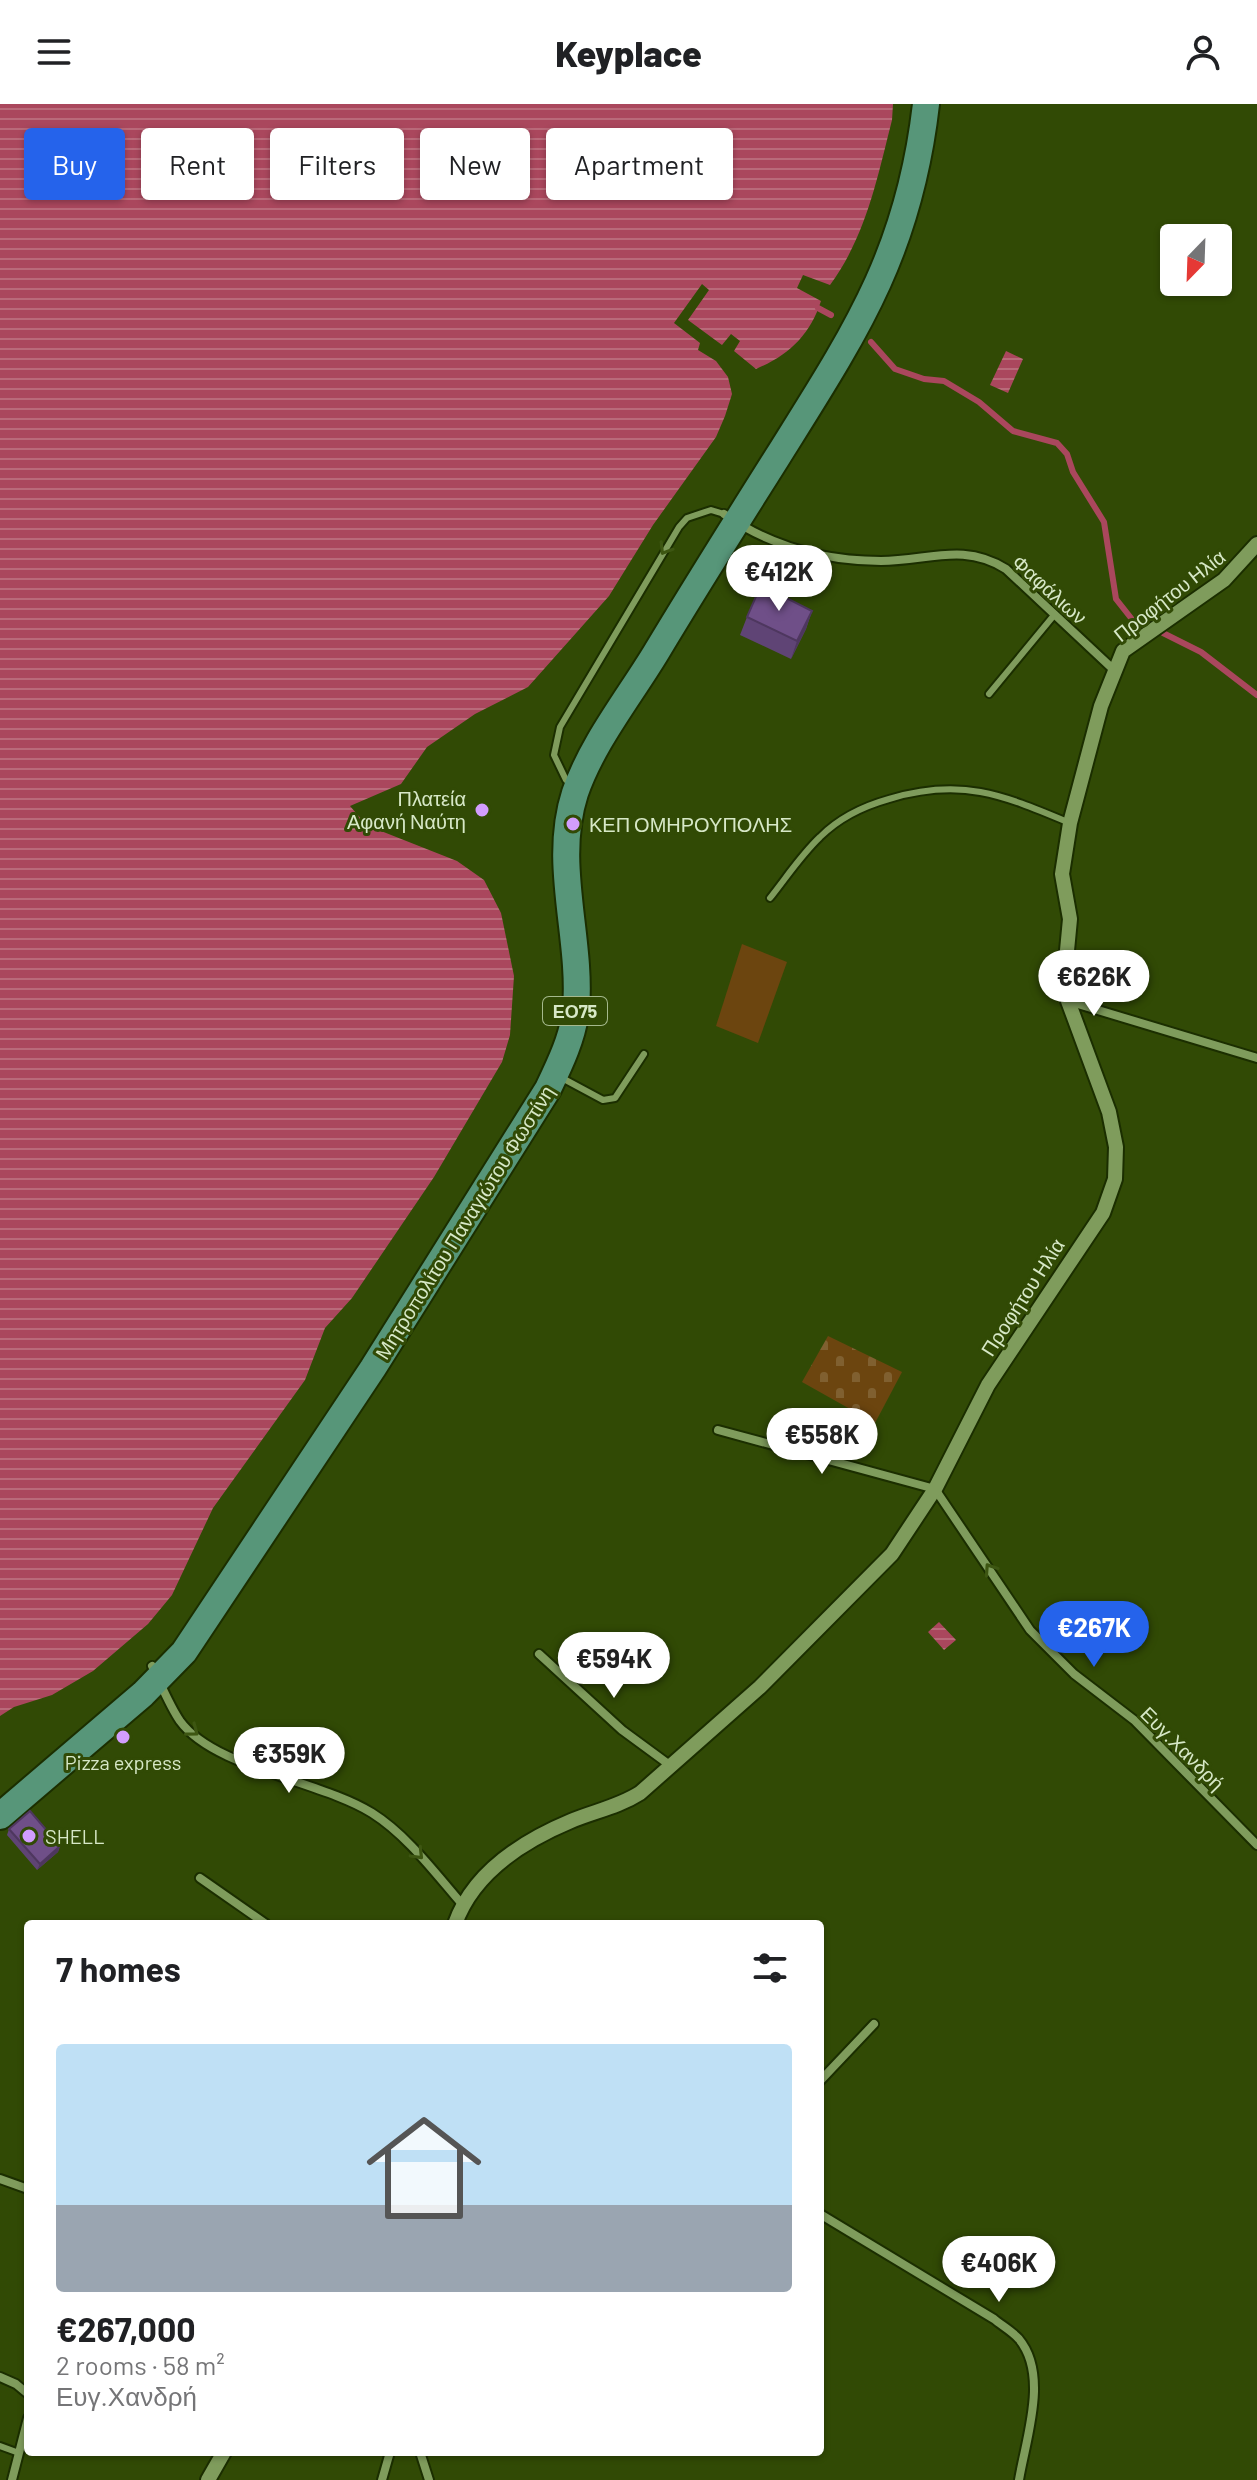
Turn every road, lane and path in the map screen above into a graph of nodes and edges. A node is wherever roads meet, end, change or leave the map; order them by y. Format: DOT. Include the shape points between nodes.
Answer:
graph roads {
  1 [pos="912,104"];
  2 [pos="926,104"];
  3 [pos="730,518"];
  4 [pos="1257,544"];
  5 [pos="1055,614"];
  6 [pos="1114,670"];
  7 [pos="989,694"];
  8 [pos="1070,823"];
  9 [pos="770,898"];
  10 [pos="1068,1001"];
  11 [pos="644,1054"];
  12 [pos="1257,1058"];
  13 [pos="555,1074"];
  14 [pos="718,1430"];
  15 [pos="935,1489"];
  16 [pos="539,1654"];
  17 [pos="155,1673"];
  18 [pos="672,1766"];
  19 [pos="0,1798"];
  20 [pos="0,1816"];
  21 [pos="1257,1845"];
  22 [pos="200,1878"];
  23 [pos="462,1904"];
  24 [pos="260,1920"];
  25 [pos="456,1920"];
  26 [pos="874,2024"];
  27 [pos="824,2077"];
  28 [pos="0,2179"];
  29 [pos="24,2188"];
  30 [pos="824,2216"];
  31 [pos="0,2377"];
  32 [pos="24,2391"];
  33 [pos="24,2434"];
  34 [pos="0,2446"];
  35 [pos="19,2453"];
  36 [pos="222,2456"];
  37 [pos="389,2456"];
  38 [pos="421,2456"];
  39 [pos="12,2480"];
  40 [pos="208,2480"];
  41 [pos="382,2480"];
  42 [pos="429,2480"];
  43 [pos="1019,2480"];
  1 -- 3 [label="main road, Μητροπολίτου Παναγιώτου Φωστίνη / ΕΟ75" via="902,175 862,291"];
  2 -- 3 [label="main road, Μητροπολίτου Παναγιώτου Φωστίνη / ΕΟ75" via="908,206 874,298"];
  3 -- 5 [label="street, Φαφάλιων" via="759,536 835,558 879,561 975,553 1006,569"];
  3 -- 13 [label="main road, Μητροπολίτου Παναγιώτου Φωστίνη / ΕΟ75" via="576,792 566,845 575,1010"];
  3 -- 17 [label="main road, Μητροπολίτου Παναγιώτου Φωστίνη / ΕΟ75, one-way" via="566,780 557,806 552,846 562,1009 543,1068 363,1358"];
  4 -- 6 [label="street, Προφήτου Ηλία" via="1224,580 1123,651"];
  5 -- 6 [label="street, Φαφάλιων"];
  5 -- 7 [label="lane"];
  6 -- 8 [label="street, Προφήτου Ηλία"];
  8 -- 9 [label="lane" via="966,788 911,792 865,806 821,836"];
  8 -- 10 [label="street, Προφήτου Ηλία" via="1062,874 1069,905"];
  10 -- 12 [label="street"];
  10 -- 15 [label="street, Προφήτου Ηλία" via="1112,1124 1117,1169 1112,1190 1103,1213 988,1385"];
  11 -- 13 [label="lane" via="615,1098 603,1100"];
  13 -- 17 [label="main road, Μητροπολίτου Παναγιώτου Φωστίνη / ΕΟ75" via="373,1368 207,1619"];
  14 -- 15 [label="street"];
  15 -- 18 [label="street, Προφήτου Ηλία" via="878,1571"];
  21 -- 15 [label="street, Ευγ.Χανδρή, one-way" via="1134,1720 1074,1674 1030,1630"];
  16 -- 18 [label="street" via="622,1730"];
  17 -- 19 [label="main road, Μητροπολίτου Παναγιώτου Φωστίνη / ΕΟ75"];
  17 -- 20 [label="main road, Μητροπολίτου Παναγιώτου Φωστίνη / ΕΟ75"];
  17 -- 23 [label="street, one-way" via="181,1723 239,1761 374,1814"];
  18 -- 23 [label="street, Προφήτου Ηλία" via="625,1802 571,1821 522,1847 496,1865"];
  22 -- 24 [label="street"];
  23 -- 25 [label="street, Προφήτου Ηλία"];
  26 -- 27 [label="street"];
  28 -- 29 [label="street"];
  30 -- 43 [label="street" via="1018,2338 1031,2360 1034,2380"];
  31 -- 32 [label="street"];
  33 -- 35 [label="street"];
  34 -- 35 [label="lane"];
  35 -- 39 [label="street"];
  36 -- 40 [label="street"];
  37 -- 41 [label="street"];
  38 -- 42 [label="street"];
}
